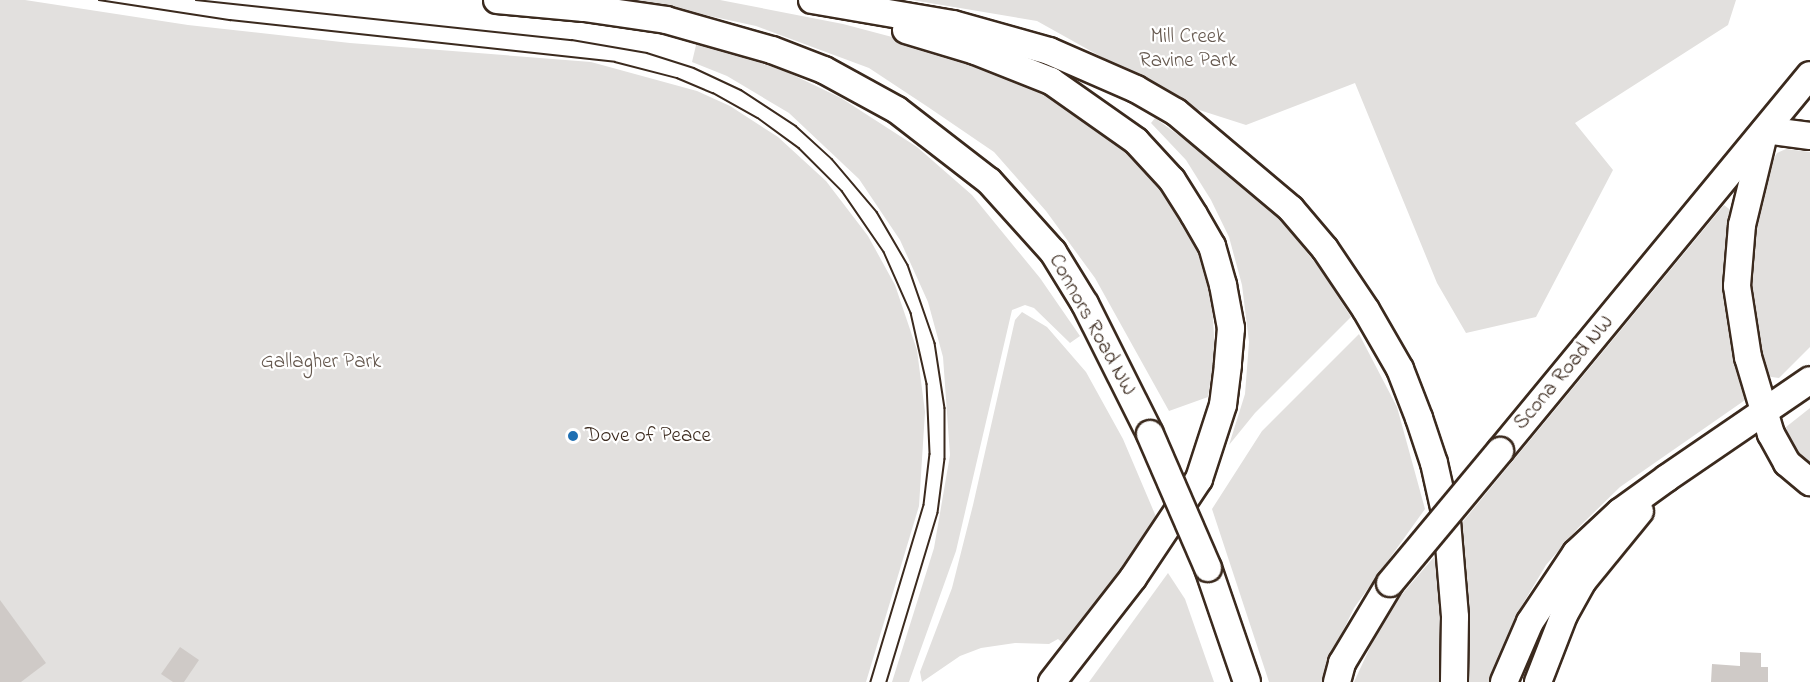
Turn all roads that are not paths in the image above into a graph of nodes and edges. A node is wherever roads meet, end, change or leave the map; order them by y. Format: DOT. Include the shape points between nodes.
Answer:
graph roads {
  1 [pos="497,0"];
  2 [pos="799,0"];
  3 [pos="812,0"];
  4 [pos="1810,75"];
  5 [pos="1765,130"];
  6 [pos="1810,136"];
  7 [pos="1805,381"];
  8 [pos="1764,413"];
  9 [pos="1667,478"];
  10 [pos="1810,482"];
  11 [pos="1052,682"];
  12 [pos="1247,682"];
  13 [pos="1337,682"];
  14 [pos="1454,682"];
  15 [pos="1504,682"];
  16 [pos="1538,682"];
  1 -- 12 [label="main road, Connors Road NW, bridge" via="584,8 689,27 772,50 824,70 897,110 989,181 1053,252 1085,304 1150,434 1208,568"];
  2 -- 11 [label="main road" via="975,51 1051,81 1136,141 1172,180 1212,246 1230,328 1223,405 1203,470 1133,578"];
  3 -- 14 [label="main road" via="953,24 1049,51 1176,112 1291,208 1325,249 1366,310 1400,369 1419,418 1447,521 1453,571"];
  4 -- 5 [label="main road, Scona Road NW"];
  5 -- 6 [label="main road"];
  5 -- 8 [label="main road" via="1742,225 1737,286 1744,336"];
  5 -- 13 [label="main road, Scona Road NW, bridge" via="1390,583 1342,663"];
  7 -- 8 [label="main road"];
  8 -- 9 [label="main road"];
  8 -- 10 [label="main road" via="1778,450"];
  9 -- 15 [label="main road" via="1620,512 1576,553 1530,622"];
  9 -- 16 [label="main road" via="1583,581 1564,615"];
}
